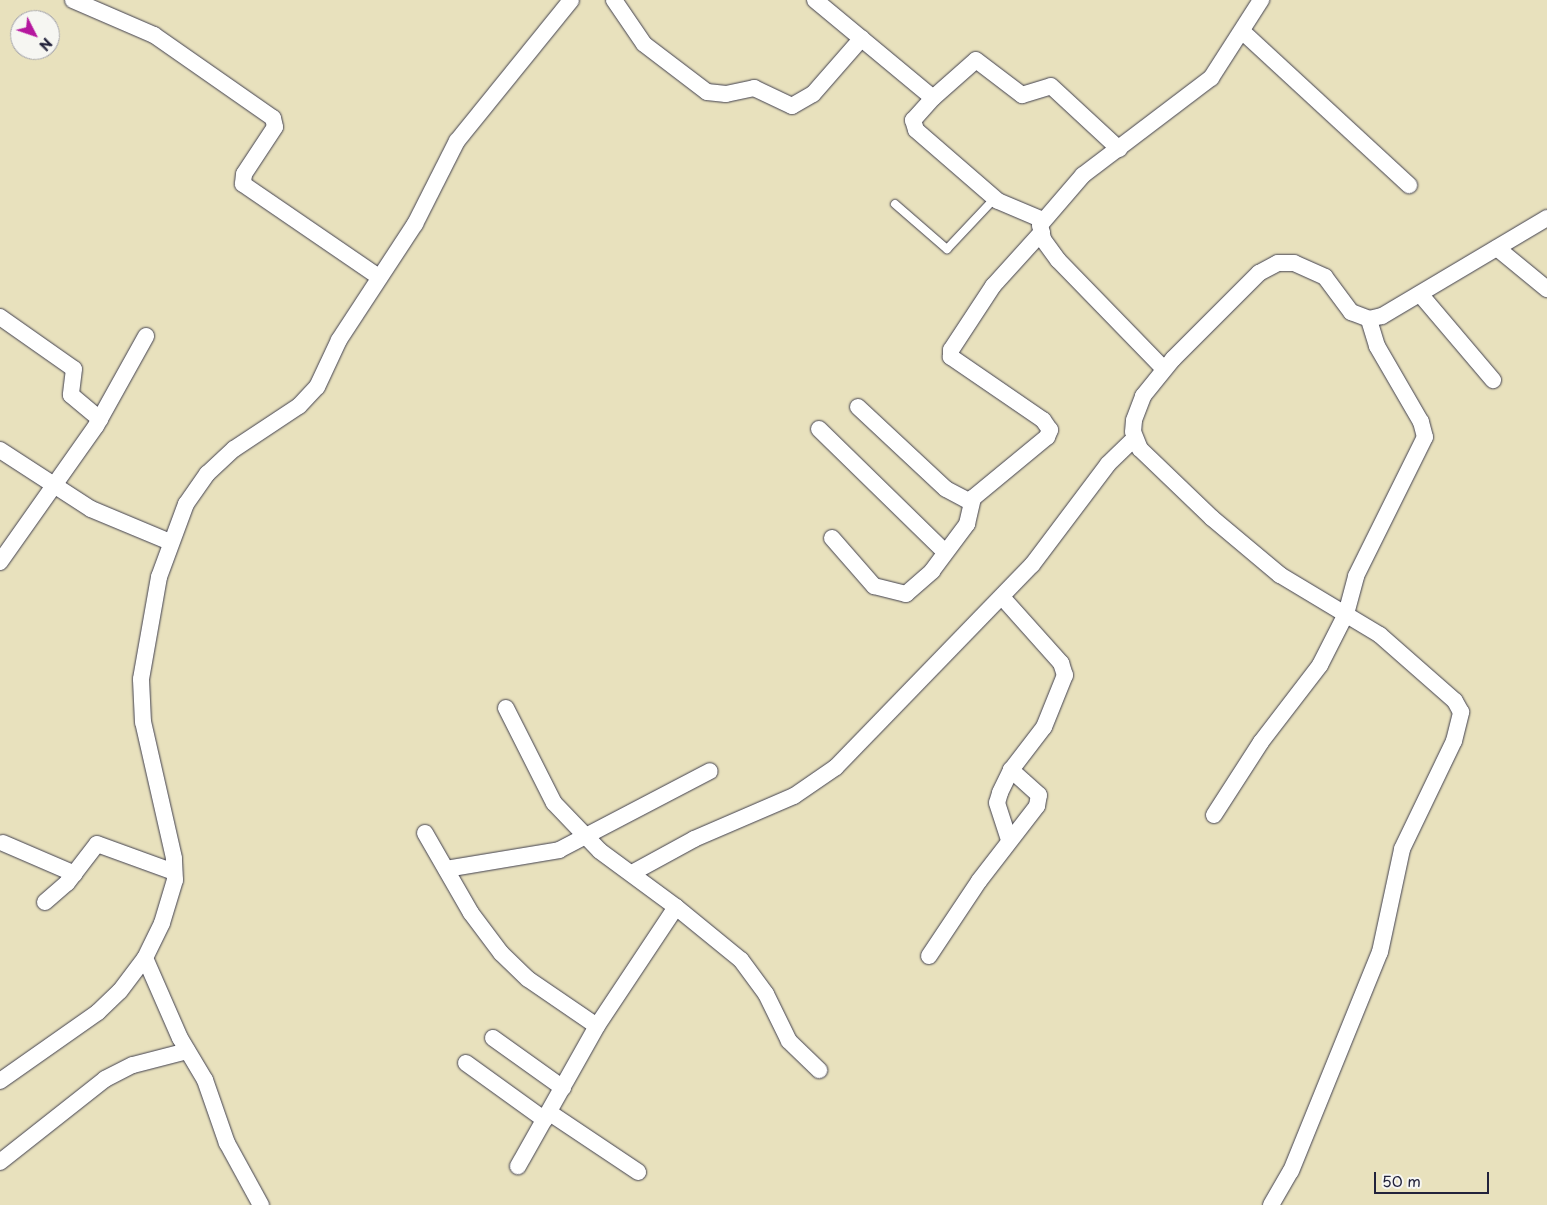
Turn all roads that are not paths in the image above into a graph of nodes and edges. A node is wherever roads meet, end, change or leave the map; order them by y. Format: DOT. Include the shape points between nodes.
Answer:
graph roads {
  1 [pos="73,0"];
  2 [pos="571,0"];
  3 [pos="614,0"];
  4 [pos="815,0"];
  5 [pos="1261,0"];
  6 [pos="1243,32"];
  7 [pos="862,38"];
  8 [pos="934,98"];
  9 [pos="1119,149"];
  10 [pos="1409,185"];
  11 [pos="995,198"];
  12 [pos="895,204"];
  13 [pos="1547,218"];
  14 [pos="1042,226"];
  15 [pos="1497,248"];
  16 [pos="379,277"];
  17 [pos="1547,289"];
  18 [pos="1420,294"];
  19 [pos="0,317"];
  20 [pos="1369,319"];
  21 [pos="146,336"];
  22 [pos="1157,360"];
  23 [pos="1493,380"];
  24 [pos="858,407"];
  25 [pos="100,419"];
  26 [pos="819,428"];
  27 [pos="1135,438"];
  28 [pos="0,450"];
  29 [pos="56,487"];
  30 [pos="970,502"];
  31 [pos="832,538"];
  32 [pos="170,542"];
  33 [pos="945,552"];
  34 [pos="0,562"];
  35 [pos="1002,597"];
  36 [pos="1346,614"];
  37 [pos="506,708"];
  38 [pos="1011,770"];
  39 [pos="710,771"];
  40 [pos="1214,815"];
  41 [pos="425,833"];
  42 [pos="586,838"];
  43 [pos="1009,840"];
  44 [pos="3,843"];
  45 [pos="446,869"];
  46 [pos="174,872"];
  47 [pos="632,873"];
  48 [pos="75,874"];
  49 [pos="44,902"];
  50 [pos="676,907"];
  51 [pos="929,956"];
  52 [pos="146,958"];
  53 [pos="596,1026"];
  54 [pos="493,1038"];
  55 [pos="187,1051"];
  56 [pos="466,1063"];
  57 [pos="819,1070"];
  58 [pos="0,1081"];
  59 [pos="563,1088"];
  60 [pos="548,1116"];
  61 [pos="0,1162"];
  62 [pos="518,1166"];
  63 [pos="638,1172"];
  64 [pos="261,1205"];
  65 [pos="1271,1205"];
  1 -- 16 [label="street" via="154,35 273,118 276,127 244,174 243,184"];
  2 -- 16 [label="street" via="457,141 415,224"];
  3 -- 7 [label="street" via="644,44 707,92 726,94 754,88 792,106 814,94"];
  4 -- 7 [label="street"];
  5 -- 6 [label="street"];
  6 -- 9 [label="street" via="1212,78"];
  6 -- 10 [label="street"];
  7 -- 8 [label="street"];
  8 -- 9 [label="street" via="976,60 1022,95 1051,86"];
  8 -- 11 [label="street" via="913,125"];
  9 -- 14 [label="street" via="1083,176"];
  11 -- 12 [label="lane" via="947,249"];
  11 -- 14 [label="street"];
  13 -- 15 [label="street"];
  14 -- 22 [label="street" via="1058,260"];
  14 -- 30 [label="street" via="993,286 951,350 951,358 1042,420 1050,430"];
  15 -- 17 [label="street"];
  15 -- 18 [label="street"];
  16 -- 32 [label="street" via="339,340 317,387 299,406 234,449 207,474 186,504"];
  18 -- 20 [label="street"];
  18 -- 23 [label="street"];
  19 -- 25 [label="street" via="74,369 71,395"];
  20 -- 22 [label="street" via="1351,312 1325,277 1294,263 1278,264 1259,273"];
  20 -- 36 [label="street" via="1377,346 1421,422 1425,437 1356,576"];
  21 -- 25 [label="street"];
  22 -- 27 [label="street" via="1134,420"];
  24 -- 30 [label="street" via="946,489"];
  25 -- 29 [label="street"];
  26 -- 33 [label="street"];
  27 -- 35 [label="street" via="1108,464 1038,557"];
  27 -- 36 [label="street" via="1140,449 1260,561"];
  28 -- 29 [label="street"];
  29 -- 32 [label="street" via="91,509"];
  29 -- 34 [label="street"];
  30 -- 33 [label="street" via="967,524"];
  31 -- 33 [label="street" via="874,586 897,595 916,587"];
  32 -- 46 [label="street" via="146,639 141,679 143,722"];
  35 -- 38 [label="street" via="1061,663 1065,675 1044,727"];
  35 -- 47 [label="street" via="864,742 813,784"];
  36 -- 40 [label="street" via="1320,665 1261,742"];
  36 -- 65 [label="street" via="1380,635 1455,701 1461,712 1460,724 1412,820 1380,952 1291,1172"];
  37 -- 42 [label="street" via="550,796"];
  38 -- 43 [label="street" via="997,803"];
  38 -- 43 [label="street" via="1040,800"];
  39 -- 42 [label="street" via="650,799"];
  41 -- 45 [label="street"];
  42 -- 45 [label="street" via="559,850"];
  42 -- 47 [label="street"];
  43 -- 51 [label="street"];
  44 -- 48 [label="street"];
  45 -- 53 [label="street" via="501,952 528,980"];
  46 -- 48 [label="street" via="97,844"];
  46 -- 52 [label="street" via="162,923"];
  47 -- 50 [label="street"];
  48 -- 49 [label="street"];
  50 -- 53 [label="street"];
  50 -- 57 [label="street" via="746,966 789,1041"];
  52 -- 55 [label="street"];
  52 -- 58 [label="street" via="98,1012"];
  53 -- 59 [label="street"];
  54 -- 59 [label="street"];
  55 -- 61 [label="street" via="133,1065 105,1080"];
  55 -- 64 [label="street" via="206,1080 227,1143"];
  56 -- 60 [label="street"];
  59 -- 60 [label="street"];
  60 -- 62 [label="street"];
  60 -- 63 [label="street"];
}
